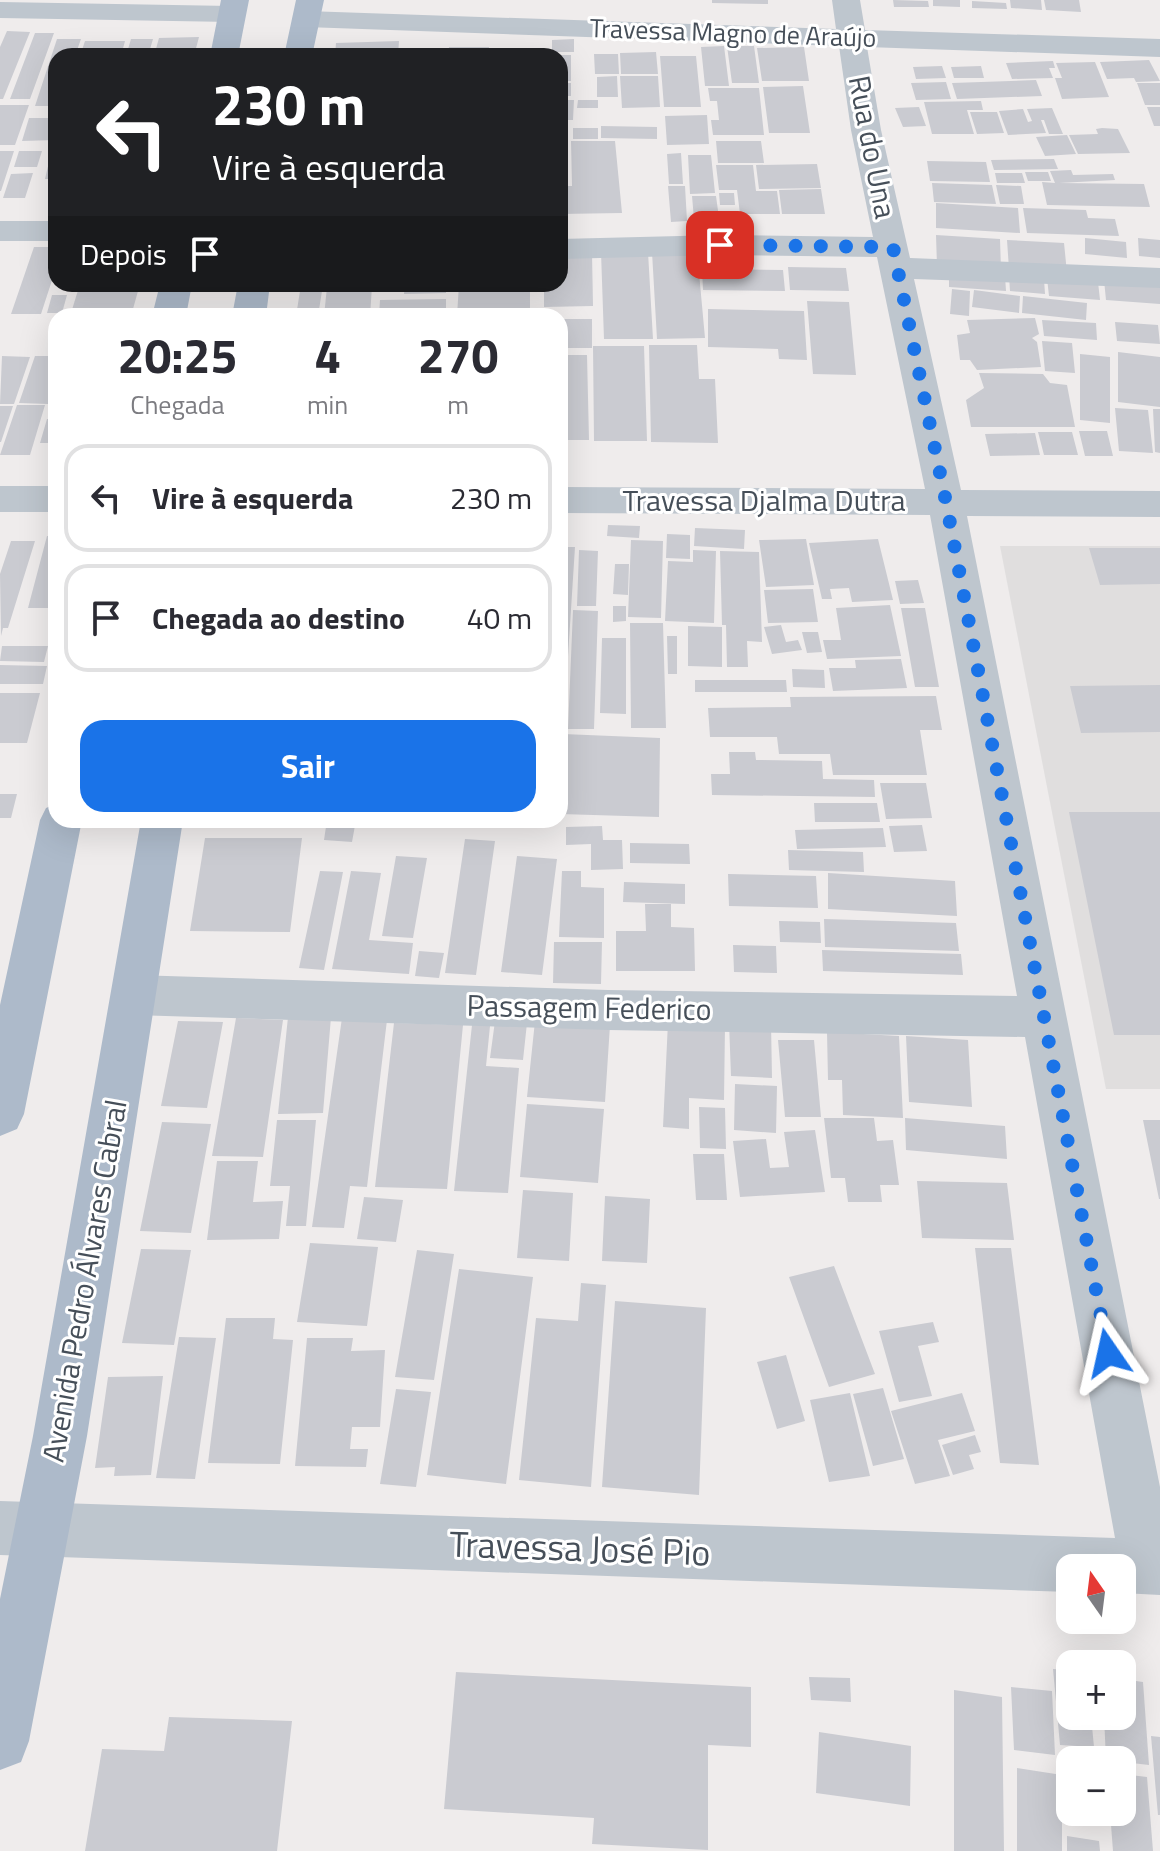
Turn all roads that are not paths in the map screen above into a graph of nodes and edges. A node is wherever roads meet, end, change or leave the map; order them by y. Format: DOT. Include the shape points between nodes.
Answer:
graph roads {
  1 [pos="846,0"];
  2 [pos="233,7"];
  3 [pos="0,10"];
  4 [pos="308,10"];
  5 [pos="566,14"];
  6 [pos="851,36"];
  7 [pos="225,48"];
  8 [pos="300,48"];
  9 [pos="1160,48"];
  10 [pos="0,231"];
  11 [pos="48,231"];
  12 [pos="568,249"];
  13 [pos="896,257"];
  14 [pos="1160,278"];
  15 [pos="0,499"];
  16 [pos="48,499"];
  17 [pos="568,500"];
  18 [pos="946,502"];
  19 [pos="1160,504"];
  20 [pos="59,828"];
  21 [pos="161,828"];
  22 [pos="134,995"];
  23 [pos="13,997"];
  24 [pos="1044,1017"];
  25 [pos="0,1114"];
  26 [pos="20,1529"];
  27 [pos="1154,1566"];
  28 [pos="0,1741"];
  1 -- 6 [label="street, Rua do Una"];
  2 -- 3 [label="street"];
  2 -- 7 [label="main road"];
  4 -- 5 [label="street, Travessa Magno de Araújo"];
  4 -- 8 [label="main road"];
  5 -- 6 [label="street, Travessa Magno de Araújo"];
  6 -- 9 [label="street, Travessa Magno de Araújo"];
  6 -- 13 [label="street, Rua do Una" via="866,130"];
  10 -- 11 [label="street"];
  12 -- 13 [label="street" via="720,245"];
  13 -- 14 [label="street"];
  13 -- 18 [label="street, Rua do Una"];
  15 -- 16 [label="street"];
  17 -- 18 [label="street, Travessa Djalma Dutra"];
  18 -- 19 [label="street, Travessa Djalma Dutra"];
  18 -- 24 [label="street, Rua do Una"];
  20 -- 23 [label="main road"];
  21 -- 22 [label="main road, Avenida Pedro Álvares Cabral"];
  22 -- 24 [label="street, Passagem Federico"];
  22 -- 26 [label="main road, Avenida Pedro Álvares Cabral" via="60,1436"];
  23 -- 25 [label="main road"];
  24 -- 27 [label="street, Rua do Una"];
  26 -- 27 [label="street, Travessa José Pio"];
  26 -- 28 [label="main road, Avenida Pedro Álvares Cabral"];
}
